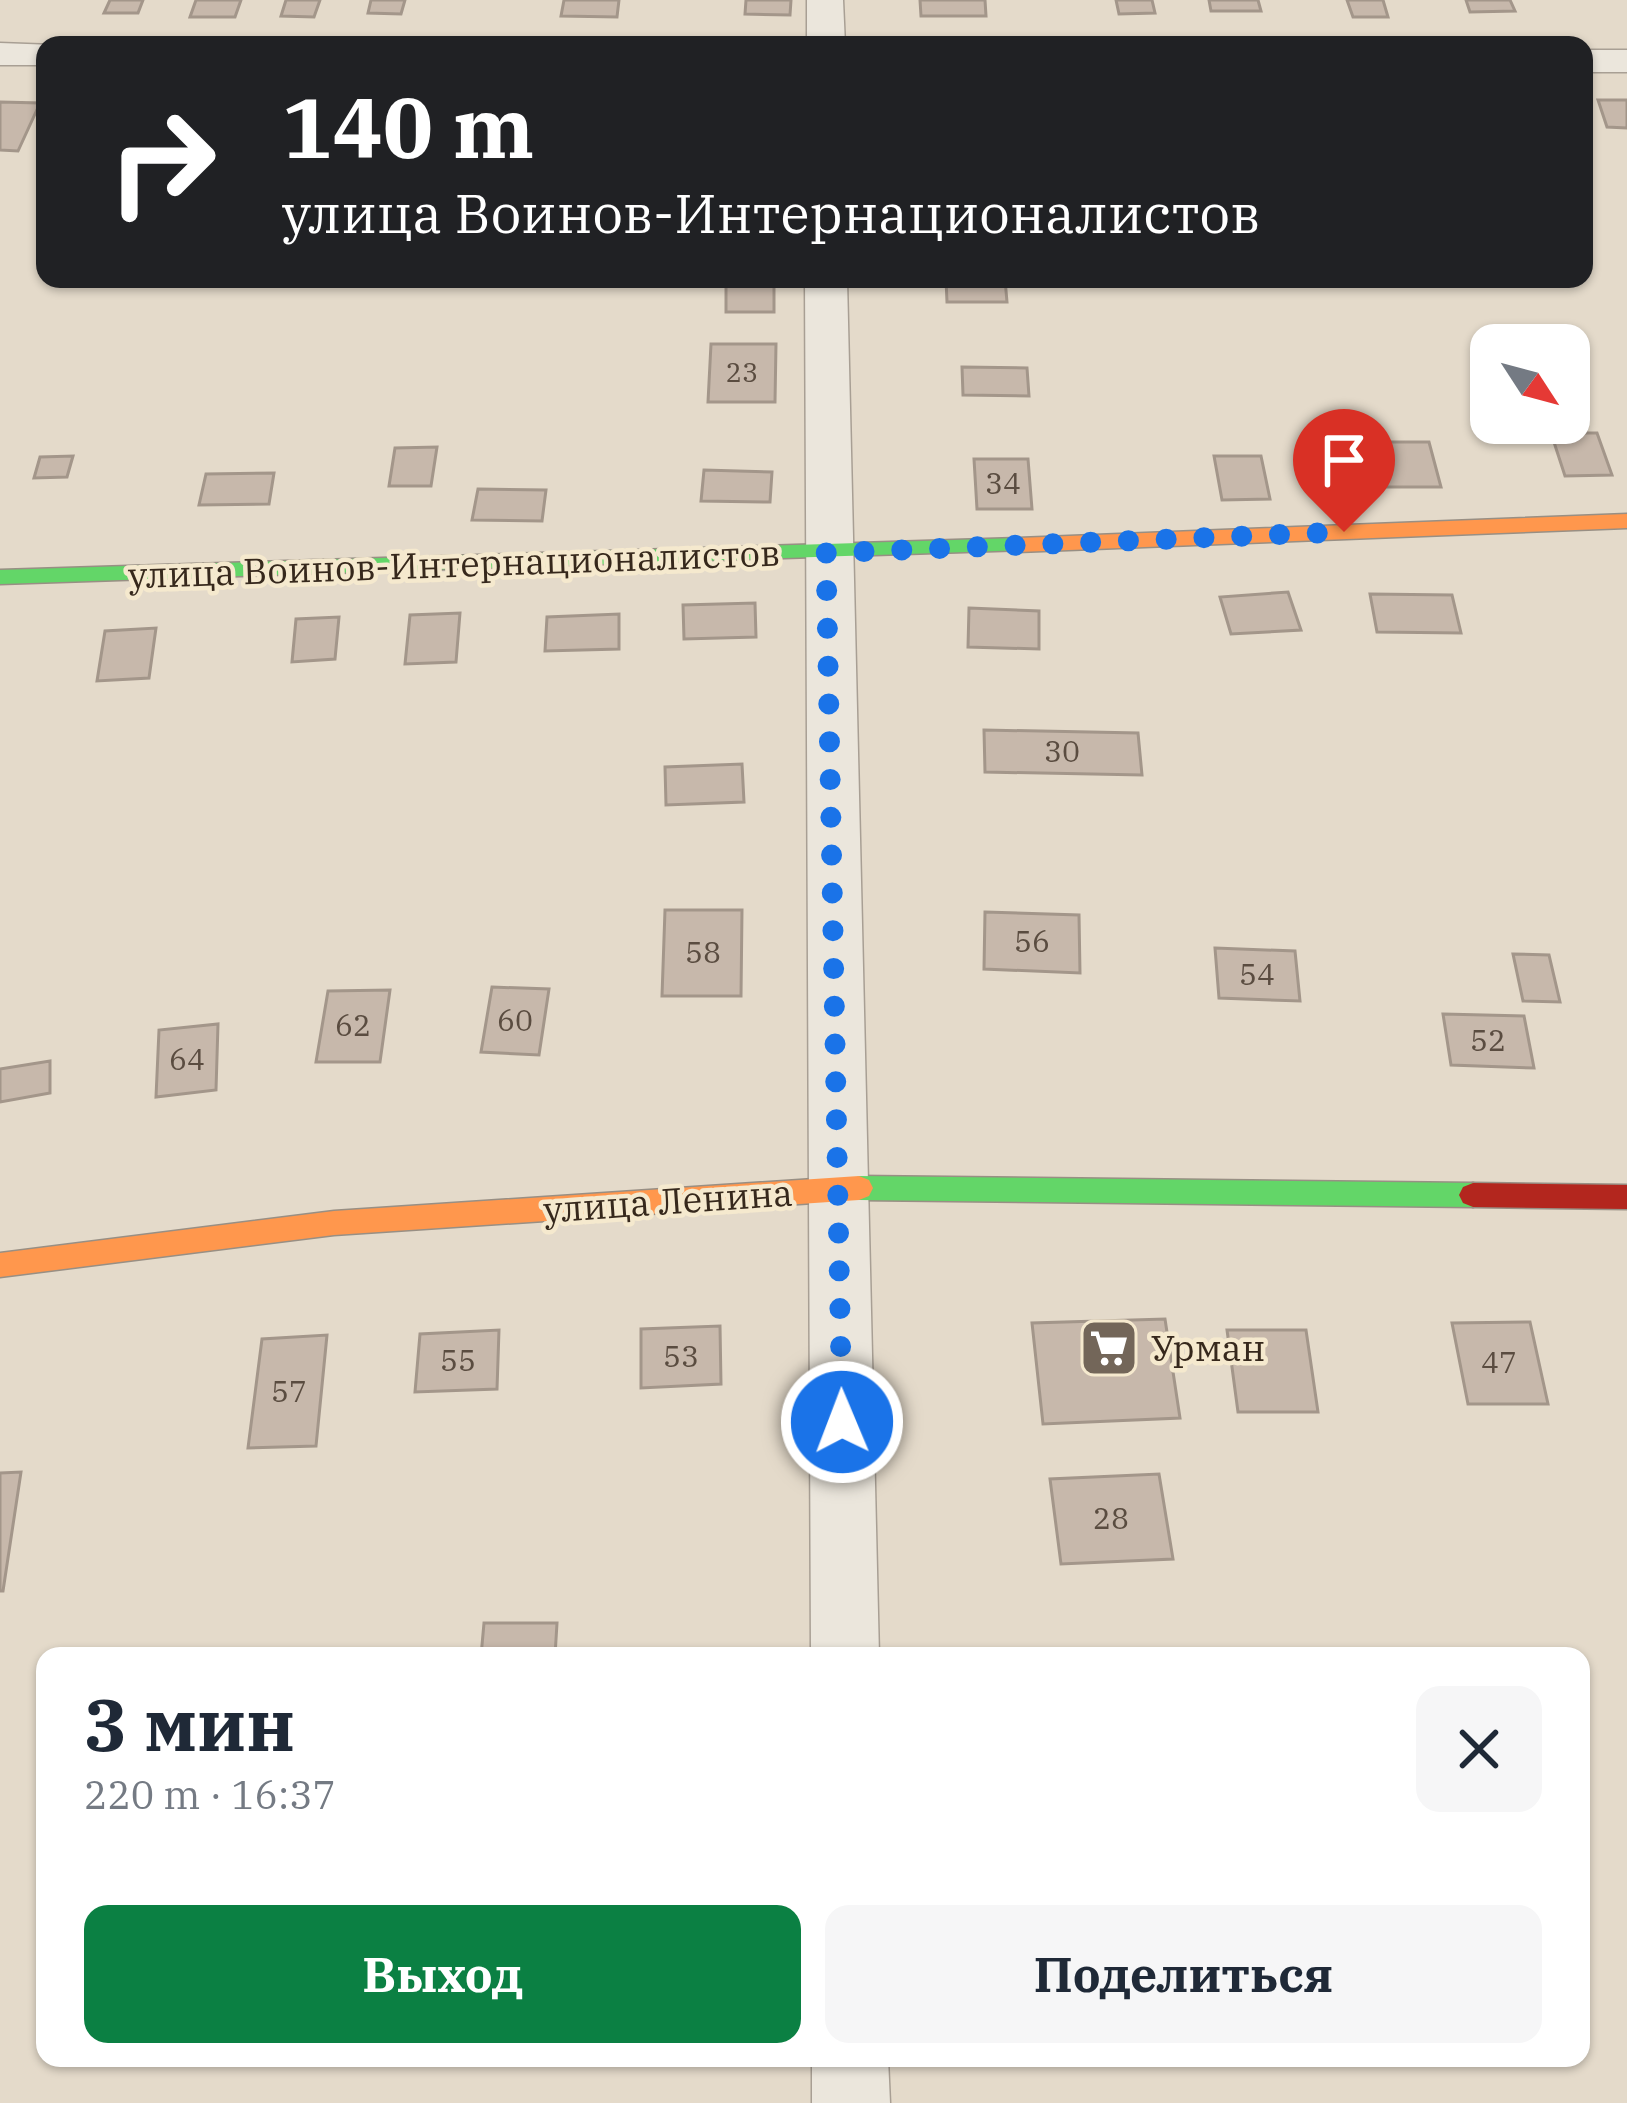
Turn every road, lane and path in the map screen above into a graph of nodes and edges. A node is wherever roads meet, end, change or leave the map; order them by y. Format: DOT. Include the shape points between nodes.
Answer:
graph roads {
  1 [pos="825,0"];
  2 [pos="826,36"];
  3 [pos="0,54"];
  4 [pos="36,54"];
  5 [pos="1593,61"];
  6 [pos="1627,61"];
  7 [pos="826,288"];
  8 [pos="1627,520"];
  9 [pos="826,553"];
  10 [pos="0,577"];
  11 [pos="839,1188"];
  12 [pos="1627,1197"];
  13 [pos="0,1265"];
  14 [pos="845,1647"];
  15 [pos="850,2067"];
  16 [pos="851,2103"];
  1 -- 2 [label="street"];
  3 -- 4 [label="street"];
  5 -- 6 [label="street"];
  7 -- 9 [label="street"];
  8 -- 9 [label="street, улица Воинов-Интернационалистов"];
  9 -- 10 [label="street, улица Воинов-Интернационалистов"];
  9 -- 11 [label="street"];
  11 -- 12 [label="street, улица Ленина"];
  11 -- 13 [label="street, улица Ленина" via="233,1232"];
  11 -- 14 [label="street"];
  15 -- 16 [label="street"];
}
